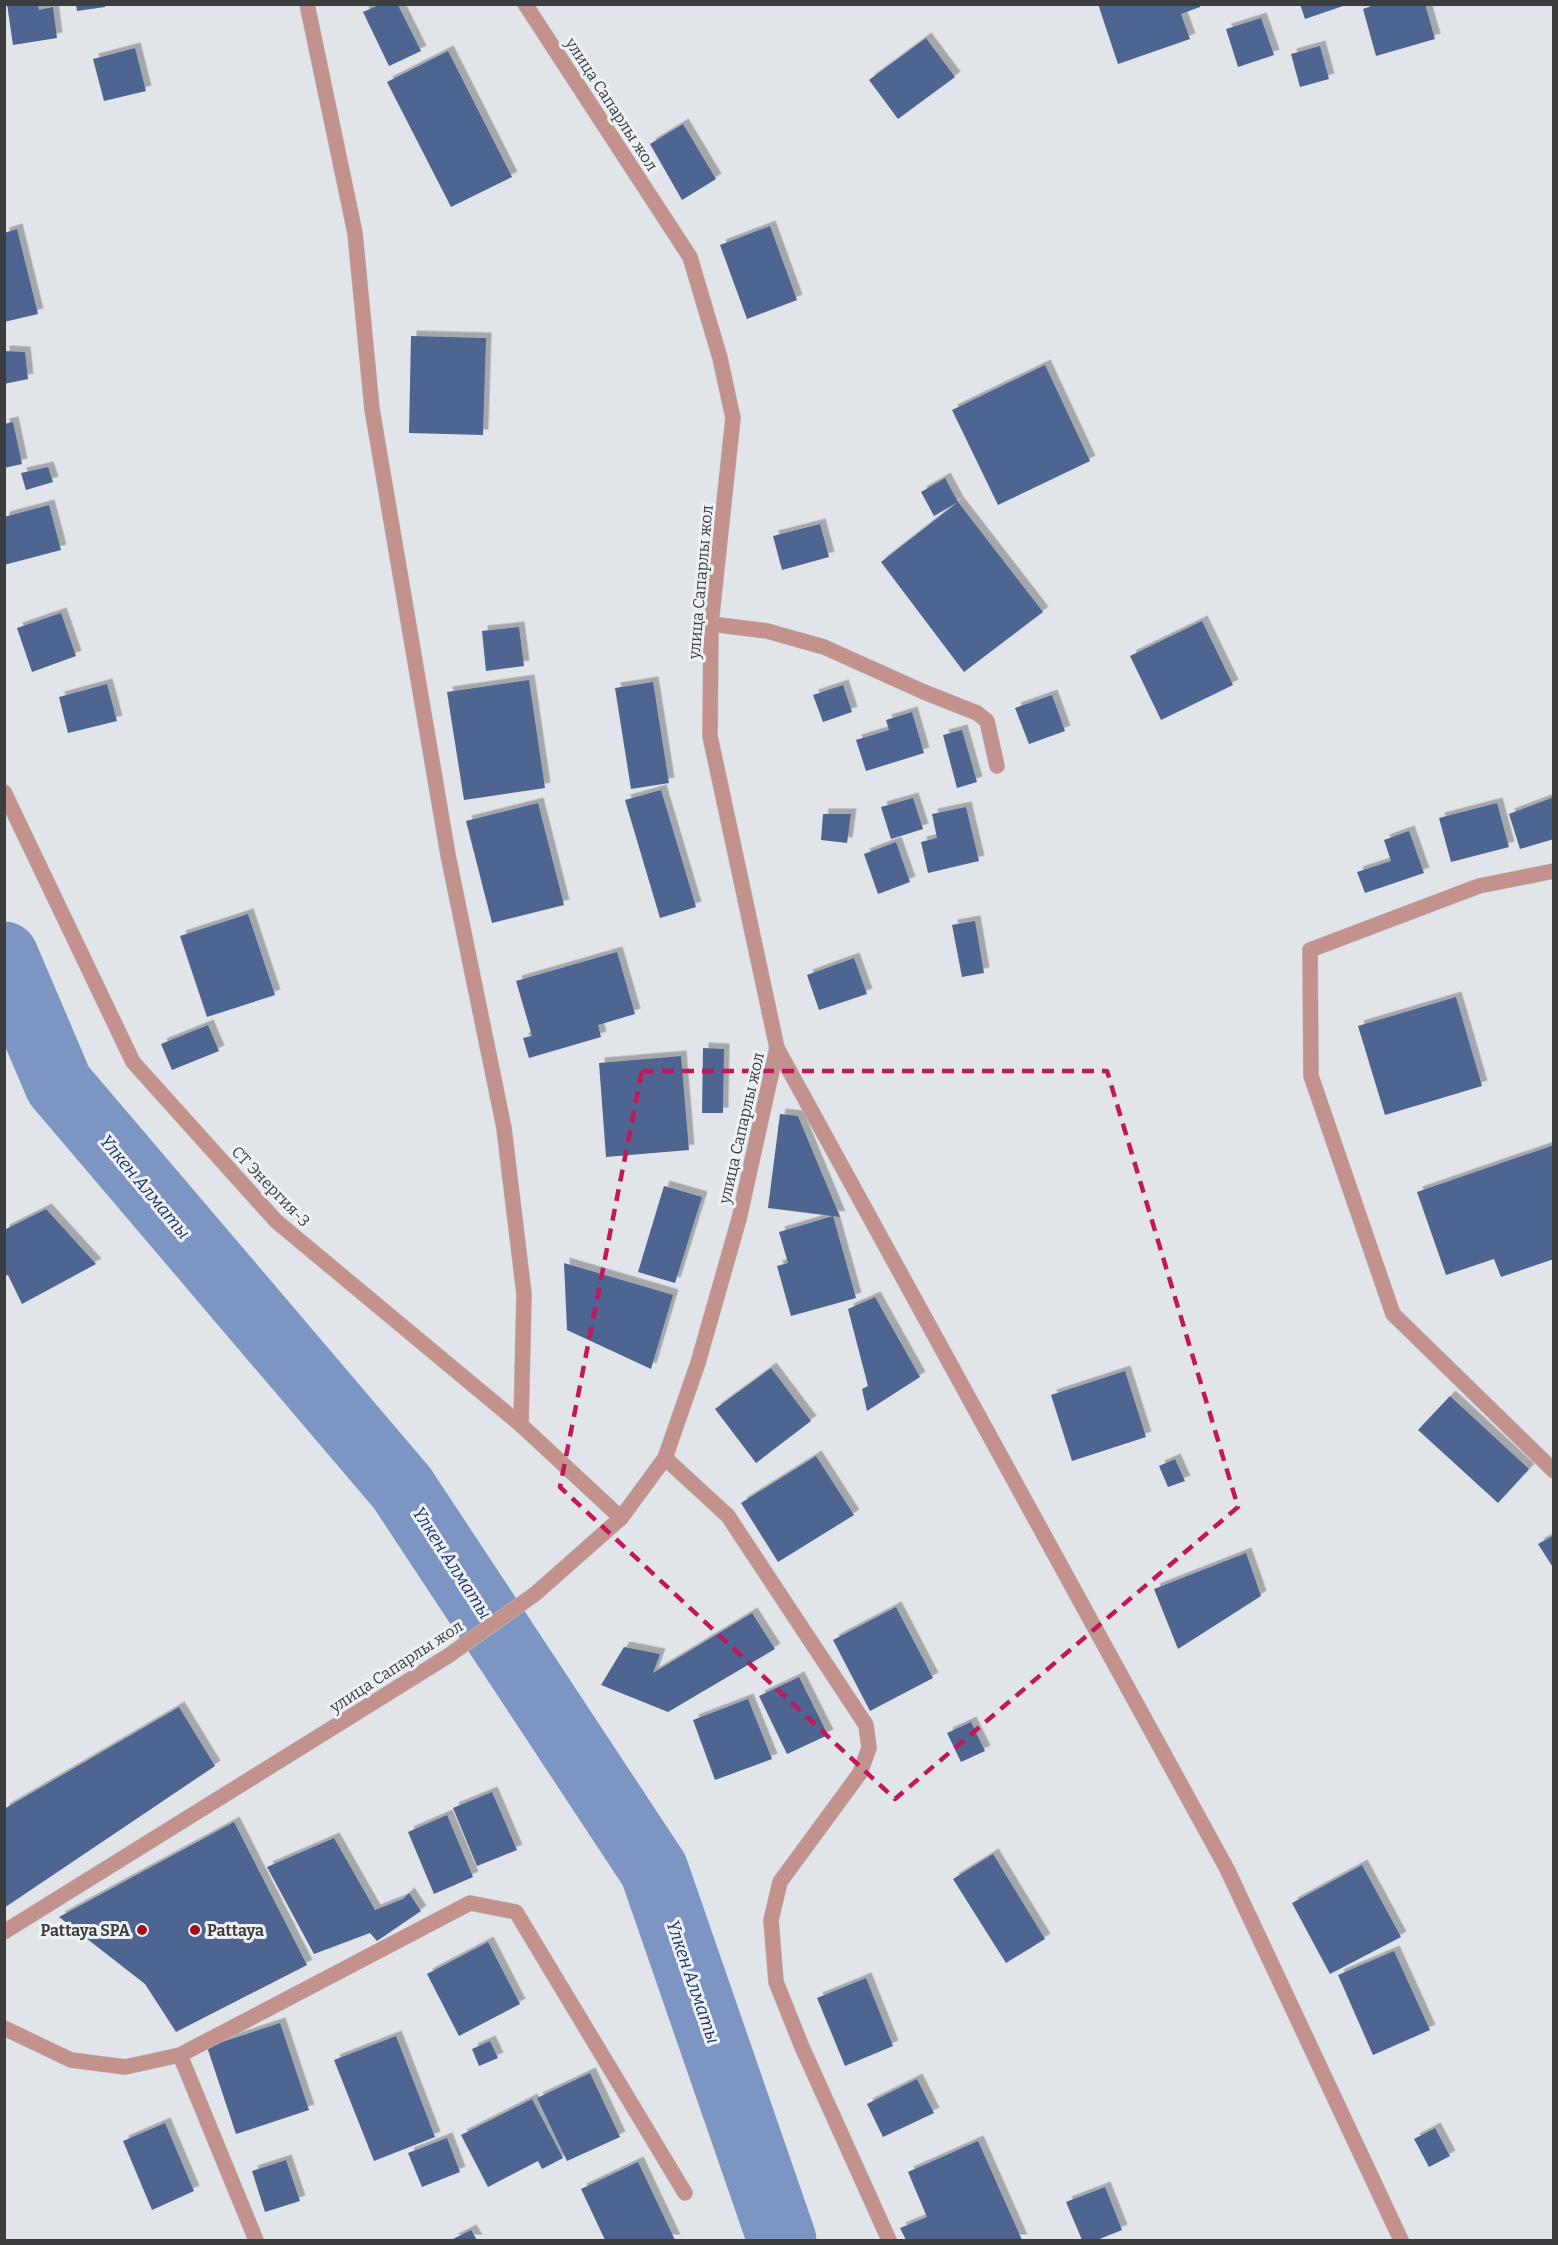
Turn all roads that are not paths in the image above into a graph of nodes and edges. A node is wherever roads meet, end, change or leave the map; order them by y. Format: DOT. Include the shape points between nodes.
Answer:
graph roads {
  1 [pos="307,4"];
  2 [pos="525,4"];
  3 [pos="711,624"];
  4 [pos="997,766"];
  5 [pos="4,792"];
  6 [pos="1554,871"];
  7 [pos="777,1048"];
  8 [pos="521,1425"];
  9 [pos="665,1458"];
  10 [pos="1554,1471"];
  11 [pos="621,1518"];
  12 [pos="4,1932"];
  13 [pos="4,2028"];
  14 [pos="180,2055"];
  15 [pos="685,2193"];
  16 [pos="256,2241"];
  17 [pos="889,2241"];
  18 [pos="1401,2241"];
  1 -- 8 [label="street" via="355,233 372,409 448,855 504,1128 524,1294"];
  2 -- 3 [label="street, улица Сапарлы жол" via="690,257 733,418"];
  3 -- 4 [label="street" via="767,631 824,647 977,713 987,721"];
  3 -- 7 [label="street, улица Сапарлы жол" via="710,736"];
  5 -- 8 [label="street, СТ Энергия-3" via="133,1062 276,1221"];
  6 -- 10 [label="street" via="1479,886 1310,950 1311,1076 1393,1314"];
  7 -- 9 [label="street, улица Сапарлы жол" via="739,1219 698,1363"];
  7 -- 18 [label="street" via="1227,1869"];
  8 -- 11 [label="street, СТ Энергия-3"];
  9 -- 11 [label="street, улица Сапарлы жол"];
  9 -- 17 [label="street" via="728,1516 866,1725 869,1748 860,1773 780,1882 771,1920 776,1982"];
  11 -- 12 [label="street, улица Сапарлы жол" via="535,1594 448,1656"];
  13 -- 14 [label="street" via="71,2060 125,2067"];
  14 -- 15 [label="street" via="470,1903 516,1912"];
  14 -- 16 [label="street"];
}
